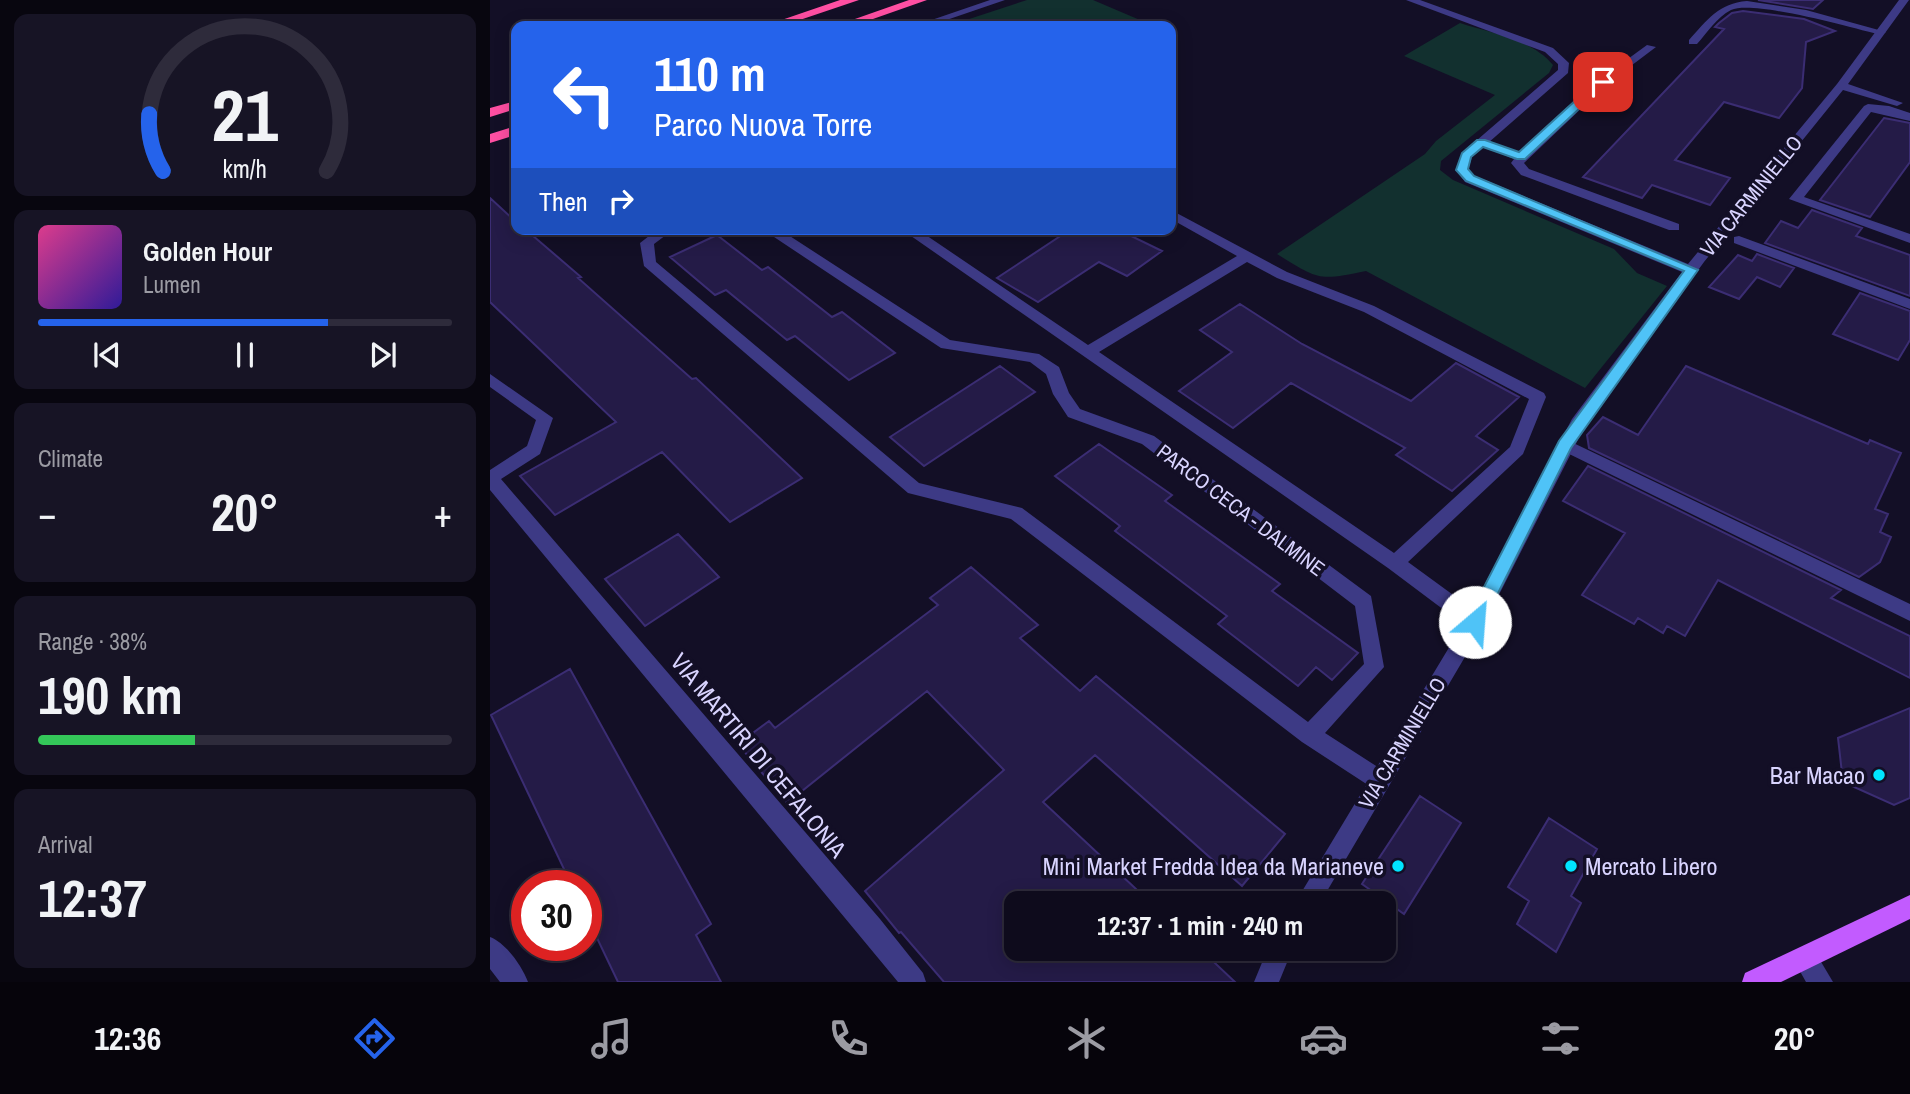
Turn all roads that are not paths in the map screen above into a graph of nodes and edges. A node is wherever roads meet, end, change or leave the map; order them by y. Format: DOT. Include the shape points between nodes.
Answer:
graph roads {
  1 [pos="853,0"];
  2 [pos="921,0"];
  3 [pos="1000,0"];
  4 [pos="1411,0"];
  5 [pos="1904,0"];
  6 [pos="786,21"];
  7 [pos="856,21"];
  8 [pos="935,21"];
  9 [pos="1881,32"];
  10 [pos="1693,41"];
  11 [pos="1651,47"];
  12 [pos="1841,86"];
  13 [pos="511,106"];
  14 [pos="1910,107"];
  15 [pos="490,113"];
  16 [pos="1910,117"];
  17 [pos="511,132"];
  18 [pos="490,139"];
  19 [pos="1481,143"];
  20 [pos="1521,157"];
  21 [pos="1176,217"];
  22 [pos="1674,227"];
  23 [pos="658,235"];
  24 [pos="778,235"];
  25 [pos="917,235"];
  26 [pos="1910,239"];
  27 [pos="1739,240"];
  28 [pos="1247,256"];
  29 [pos="1691,270"];
  30 [pos="1910,304"];
  31 [pos="1088,352"];
  32 [pos="490,379"];
  33 [pos="1565,445"];
  34 [pos="1395,562"];
  35 [pos="1910,613"];
  36 [pos="1475,622"];
  37 [pos="1309,735"];
  38 [pos="1379,780"];
  39 [pos="1314,891"];
  40 [pos="1910,907"];
  41 [pos="490,949"];
  42 [pos="1805,958"];
  43 [pos="1275,961"];
  44 [pos="516,982"];
  45 [pos="914,982"];
  46 [pos="1266,982"];
  47 [pos="1754,982"];
  48 [pos="1821,982"];
  1 -- 6 [label="highway"];
  2 -- 7 [label="highway"];
  3 -- 8 [label="street"];
  4 -- 19 [label="street" via="1549,50 1563,63 1564,71"];
  5 -- 9 [label="street, VIA CARMINIELLO"];
  9 -- 10 [label="street" via="1756,2 1721,12"];
  9 -- 12 [label="street, VIA CARMINIELLO"];
  11 -- 20 [label="street" via="1603,82"];
  12 -- 14 [label="street"];
  12 -- 29 [label="street, VIA CARMINIELLO"];
  13 -- 15 [label="highway"];
  16 -- 26 [label="street" via="1868,108 1796,199"];
  17 -- 18 [label="highway"];
  19 -- 20 [label="street"];
  19 -- 29 [label="street" via="1462,162 1470,179"];
  20 -- 22 [label="street" via="1517,163 1525,172"];
  21 -- 28 [label="street"];
  23 -- 37 [label="street" via="647,243 649,264 914,488 1016,513"];
  24 -- 37 [label="street, PARCO CECA - DALMINE" via="946,344 1034,358 1053,371 1060,394 1074,413 1148,440 1364,602 1374,667"];
  25 -- 31 [label="street"];
  27 -- 30 [label="street"];
  28 -- 31 [label="street"];
  28 -- 34 [label="street" via="1369,309 1538,397 1517,450"];
  29 -- 33 [label="street, VIA CARMINIELLO"];
  31 -- 34 [label="street"];
  32 -- 45 [label="street, VIA MARTIRI DI CEFALONIA" via="545,418 534,450 490,478"];
  33 -- 35 [label="street"];
  33 -- 36 [label="street, VIA CARMINIELLO"];
  34 -- 36 [label="street"];
  36 -- 38 [label="street, VIA CARMINIELLO"];
  37 -- 38 [label="street"];
  38 -- 39 [label="street, VIA CARMINIELLO"];
  40 -- 42 [label="main road"];
  41 -- 44 [label="street"];
  42 -- 47 [label="main road"];
  42 -- 48 [label="street"];
  43 -- 46 [label="street"];
}
